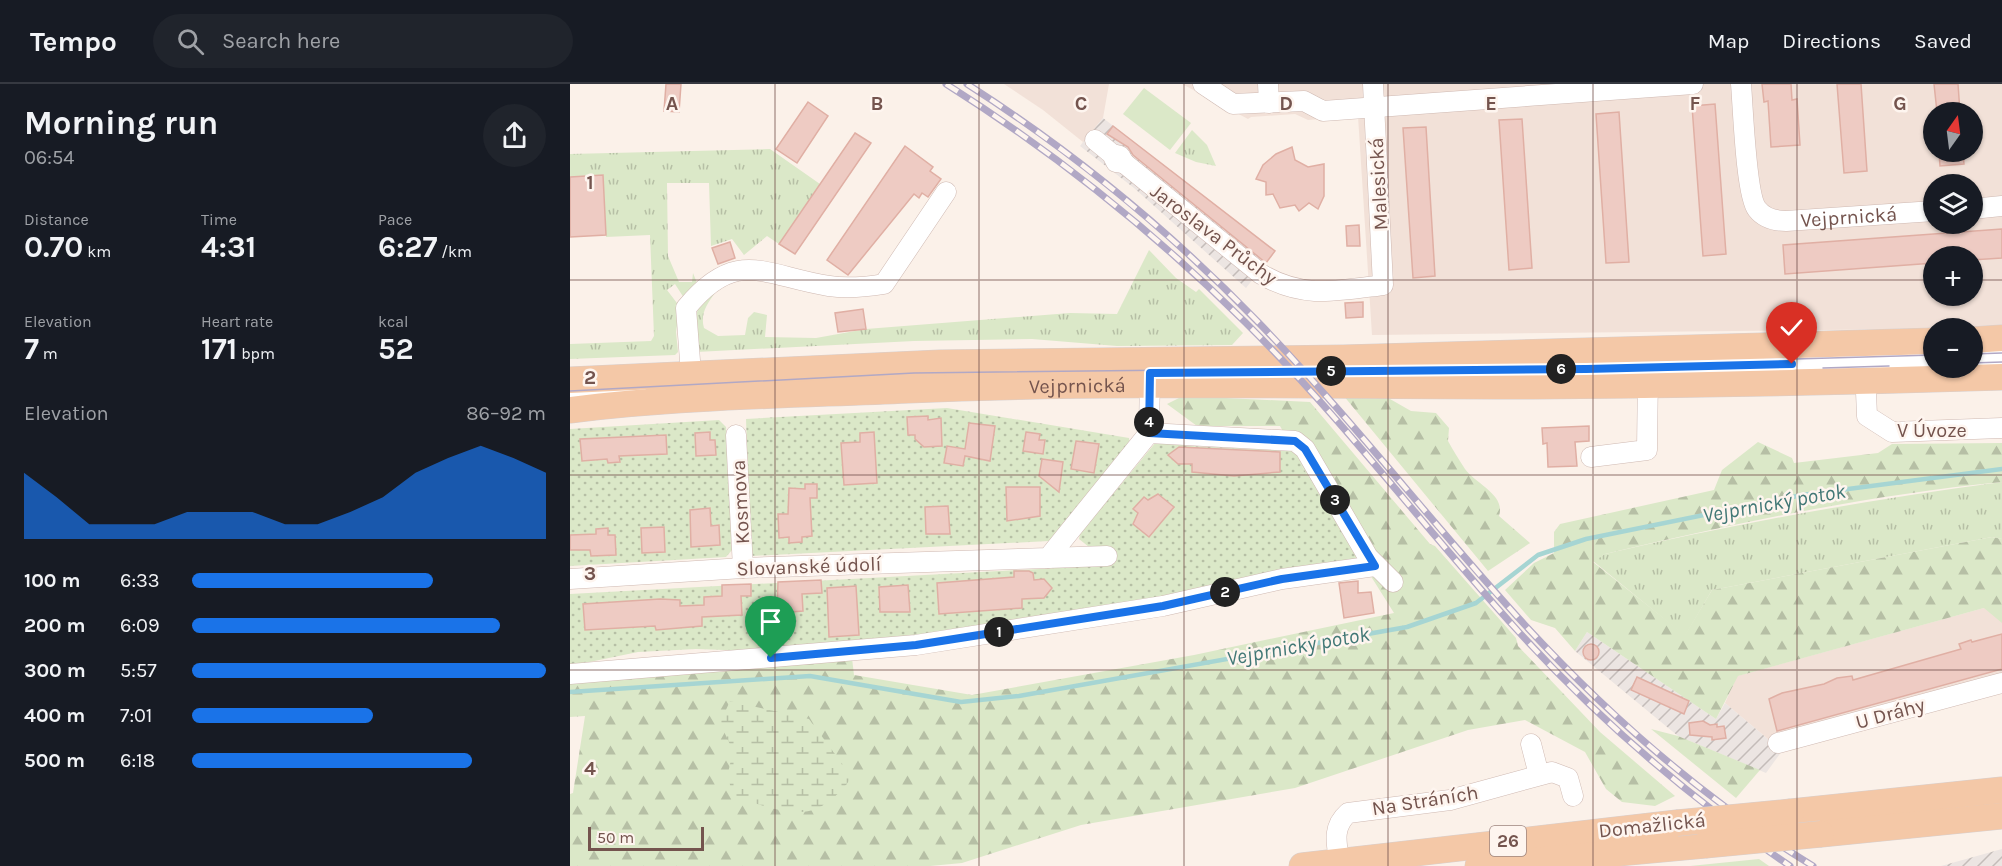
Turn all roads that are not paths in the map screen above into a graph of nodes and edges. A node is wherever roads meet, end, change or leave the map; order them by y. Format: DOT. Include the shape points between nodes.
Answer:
graph roads {
  1 [pos="1203,84"];
  2 [pos="1373,84"];
  3 [pos="1693,84"];
  4 [pos="1741,84"];
  5 [pos="1303,92"];
  6 [pos="1268,93"];
  7 [pos="1375,106"];
  8 [pos="1095,140"];
  9 [pos="946,192"];
  10 [pos="2002,206"];
  11 [pos="1983,207"];
  12 [pos="1923,212"];
  13 [pos="1383,285"];
  14 [pos="2002,338"];
  15 [pos="1983,339"];
  16 [pos="1923,345"];
  17 [pos="2002,357"];
  18 [pos="1983,358"];
  19 [pos="1923,360"];
  20 [pos="1865,363"];
  21 [pos="1648,368"];
  22 [pos="1150,372"];
  23 [pos="2002,377"];
  24 [pos="570,380"];
  25 [pos="692,388"];
  26 [pos="570,395"];
  27 [pos="570,410"];
  28 [pos="2002,428"];
  29 [pos="1149,433"];
  30 [pos="736,435"];
  31 [pos="1591,457"];
  32 [pos="1107,556"];
  33 [pos="1048,558"];
  34 [pos="1375,566"];
  35 [pos="743,568"];
  36 [pos="570,579"];
  37 [pos="1393,582"];
  38 [pos="570,674"];
  39 [pos="2002,683"];
  40 [pos="1778,743"];
  41 [pos="1531,744"];
  42 [pos="1539,775"];
  43 [pos="2002,790"];
  44 [pos="1574,796"];
  45 [pos="2002,816"];
  46 [pos="1339,863"];
  47 [pos="1302,866"];
  48 [pos="1478,866"];
  1 -- 6 [label="street" via="1233,104"];
  2 -- 7 [label="street, Malesická"];
  3 -- 7 [label="street"];
  4 -- 12 [label="street, Vejprnická" via="1752,200 1764,216 1786,221"];
  5 -- 6 [label="street"];
  5 -- 7 [label="street" via="1323,111"];
  7 -- 13 [label="street, Malesická"];
  8 -- 13 [label="street, Jaroslava Průchy" via="1277,284 1315,292"];
  9 -- 25 [label="street" via="884,284 858,288 829,286 758,269 717,277 686,308"];
  10 -- 11 [label="street"];
  14 -- 15 [label="main road"];
  16 -- 20 [label="main road, Vejprnická"];
  17 -- 18 [label="street"];
  19 -- 20 [label="street, Vejprnická"];
  20 -- 21 [label="main road, Vejprnická"];
  20 -- 21 [label="main road, Vejprnická"];
  20 -- 23 [label="main road, Vejprnická"];
  20 -- 28 [label="street, V Úvoze" via="1867,416 1892,432"];
  21 -- 22 [label="main road, Vejprnická"];
  21 -- 31 [label="street" via="1647,450"];
  22 -- 25 [label="main road, Vejprnická" via="995,386"];
  22 -- 29 [label="street"];
  24 -- 25 [label="main road, Vejprnická"];
  25 -- 26 [label="street, Vejprnická"];
  25 -- 27 [label="main road, Vejprnická"];
  29 -- 33 [label="street"];
  29 -- 34 [label="street" via="1295,441 1305,449"];
  30 -- 35 [label="street, Kosmova"];
  32 -- 33 [label="street, Slovanské údolí"];
  33 -- 35 [label="street, Slovanské údolí"];
  34 -- 37 [label="street"];
  34 -- 38 [label="street" via="1282,579 1163,606 916,645"];
  35 -- 36 [label="street, Slovanské údolí"];
  39 -- 40 [label="street, U Dráhy"];
  41 -- 42 [label="street"];
  42 -- 44 [label="street, Na Stráních" via="1552,772 1568,778"];
  42 -- 46 [label="street, Na Stráních" via="1450,800 1348,813 1337,827"];
  43 -- 46 [label="main road, Domažlická / 26, bridge"];
  45 -- 48 [label="main road, Domažlická / 26, bridge"];
  46 -- 47 [label="main road, Domažlická / 26"];
}
